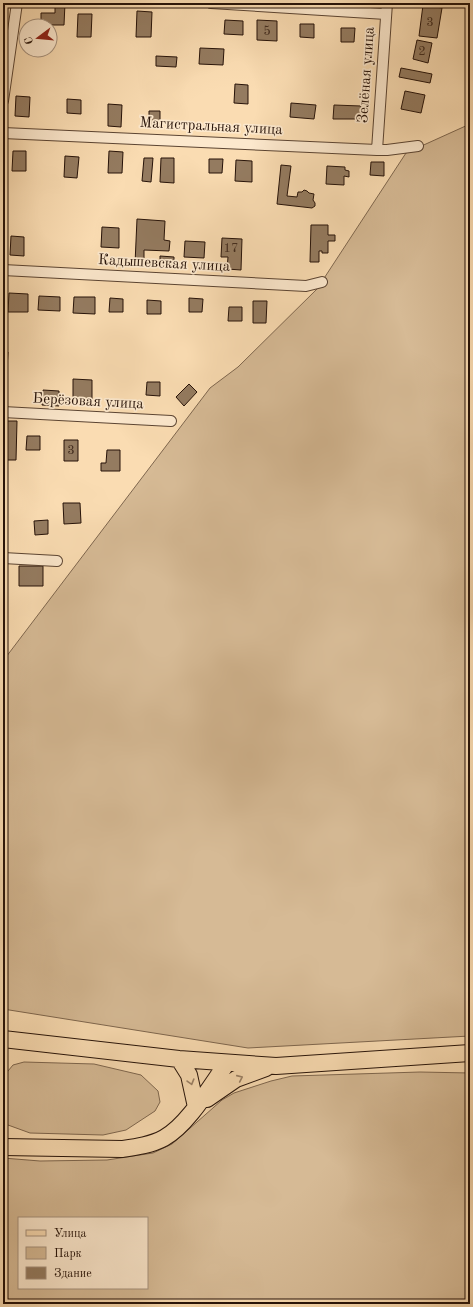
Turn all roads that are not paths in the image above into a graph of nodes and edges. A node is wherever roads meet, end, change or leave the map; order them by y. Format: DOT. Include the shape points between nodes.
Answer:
graph roads {
  1 [pos="17,3"];
  2 [pos="211,3"];
  3 [pos="387,3"];
  4 [pos="386,14"];
  5 [pos="3,101"];
  6 [pos="3,133"];
  7 [pos="418,146"];
  8 [pos="377,150"];
  9 [pos="3,270"];
  10 [pos="322,282"];
  11 [pos="3,412"];
  12 [pos="171,421"];
  13 [pos="3,558"];
  14 [pos="58,561"];
  15 [pos="3,1039"];
  16 [pos="470,1052"];
  17 [pos="179,1059"];
  18 [pos="227,1063"];
  19 [pos="276,1066"];
  20 [pos="196,1107"];
  21 [pos="3,1147"];
  1 -- 5 [label="street"];
  2 -- 4 [label="street"];
  3 -- 4 [label="street, Зелёная улица"];
  4 -- 8 [label="street, Зелёная улица"];
  6 -- 8 [label="street, Магистральная улица"];
  7 -- 8 [label="street, Магистральная улица"];
  9 -- 10 [label="street, Кадышевская улица" via="306,286"];
  11 -- 12 [label="street, Берёзовая улица"];
  13 -- 14 [label="street"];
  15 -- 17 [label="main road"];
  16 -- 19 [label="main road"];
  17 -- 18 [label="main road"];
  17 -- 20 [label="main road, one-way" via="189,1075"];
  18 -- 19 [label="main road"];
  18 -- 20 [label="main road"];
  20 -- 19 [label="main road, one-way" via="236,1079"];
  20 -- 21 [label="main road" via="165,1138 136,1147"];
}
